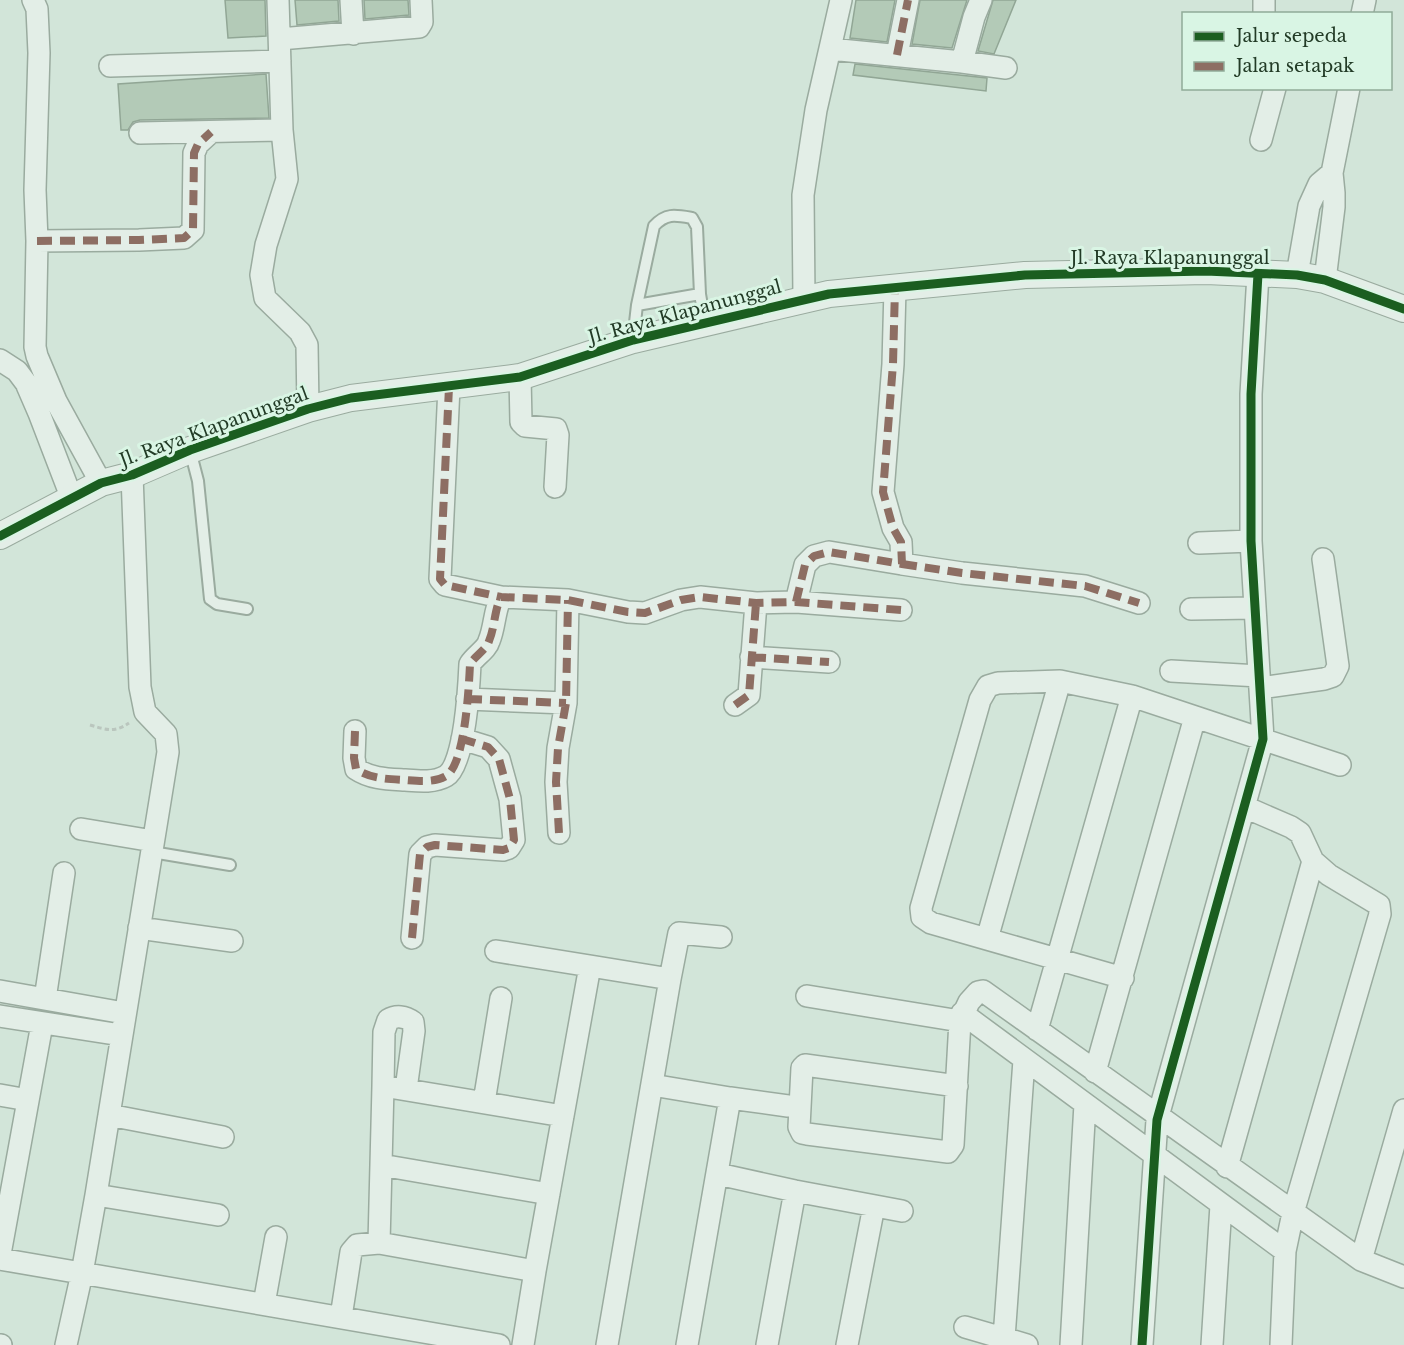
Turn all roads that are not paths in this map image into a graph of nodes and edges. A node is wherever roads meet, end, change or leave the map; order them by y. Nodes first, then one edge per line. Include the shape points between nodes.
1 (33, 0) edge
2 (278, 0) edge
3 (351, 0) edge
4 (421, 0) edge
5 (841, 0) edge
6 (908, 0) edge
7 (977, 6) edge
8 (352, 34) junction
9 (280, 39) junction
10 (830, 49) junction
11 (897, 56) junction
12 (280, 61) junction
13 (962, 62) junction
14 (110, 66) dead end
15 (1006, 68) dead end
16 (1274, 90) edge
17 (1350, 90) edge
18 (282, 130) junction
19 (211, 132) junction
20 (140, 133) dead end
21 (1261, 140) dead end
22 (1332, 173) junction
23 (37, 241) junction
24 (1258, 274) junction
25 (1297, 275) junction
26 (1325, 280) junction
27 (895, 288) junction
28 (700, 294) junction
29 (804, 298) junction
30 (637, 304) junction
31 (1404, 309) edge
32 (705, 323) junction
33 (633, 340) junction
34 (37, 356) junction
35 (9, 365) edge
36 (520, 376) junction
37 (449, 387) junction
38 (308, 409) junction
39 (190, 450) junction
40 (132, 475) junction
41 (101, 483) junction
42 (555, 487) dead end
43 (72, 499) junction
44 (0, 536) edge
45 (1251, 541) junction
46 (1199, 543) dead end
47 (1323, 559) dead end
48 (902, 564) junction
49 (501, 597) junction
50 (568, 600) junction
51 (796, 602) junction
52 (756, 603) junction
53 (1138, 603) dead end
54 (1254, 608) junction
55 (248, 609) dead end
56 (1191, 609) dead end
57 (901, 610) dead end
58 (752, 657) junction
59 (829, 662) dead end
60 (1171, 671) dead end
61 (1060, 681) junction
62 (1259, 682) junction
63 (1132, 696) junction
64 (468, 699) junction
65 (566, 703) junction
66 (735, 705) dead end
67 (1195, 717) junction
68 (356, 731) dead end
69 (462, 739) junction
70 (1263, 739) junction
71 (1340, 765) dead end
72 (1245, 807) junction
73 (81, 829) dead end
74 (559, 833) dead end
75 (152, 846) junction
76 (1313, 861) junction
77 (230, 865) dead end
78 (64, 873) dead end
79 (139, 928) junction
80 (721, 937) dead end
81 (412, 938) dead end
82 (987, 939) junction
83 (232, 940) dead end
84 (496, 951) dead end
85 (1056, 958) junction
86 (590, 966) junction
87 (1123, 978) junction
88 (670, 979) junction
89 (0, 992) edge
90 (807, 996) dead end
91 (501, 998) dead end
92 (45, 999) junction
93 (124, 1013) junction
94 (0, 1016) edge
95 (961, 1017) junction
96 (42, 1024) junction
97 (1037, 1030) junction
98 (121, 1035) junction
99 (1024, 1060) junction
100 (1095, 1072) junction
101 (651, 1085) junction
102 (383, 1086) junction
103 (957, 1086) junction
104 (406, 1089) junction
105 (0, 1095) edge
106 (730, 1098) junction
107 (28, 1100) junction
108 (484, 1102) junction
109 (1085, 1104) junction
110 (788, 1106) dead end
111 (1404, 1110) edge
112 (110, 1115) junction
113 (563, 1116) junction
114 (1158, 1118) junction
115 (223, 1137) dead end
116 (1154, 1150) junction
117 (381, 1165) junction
118 (1227, 1167) junction
119 (718, 1174) junction
120 (7, 1180) edge
121 (795, 1191) junction
122 (549, 1194) junction
123 (96, 1195) junction
124 (1221, 1205) junction
125 (874, 1206) junction
126 (902, 1211) dead end
127 (1293, 1213) junction
128 (218, 1215) dead end
129 (276, 1237) dead end
130 (379, 1243) junction
131 (1285, 1251) junction
132 (0, 1256) edge
133 (1361, 1260) junction
134 (535, 1271) junction
135 (82, 1273) junction
136 (1404, 1278) edge
137 (264, 1304) junction
138 (341, 1317) junction
139 (965, 1327) dead end
140 (1004, 1338) junction
141 (1285, 1344) edge
142 (66, 1345) edge
143 (499, 1345) edge
144 (523, 1345) edge
145 (607, 1345) edge
146 (687, 1345) edge
147 (766, 1345) edge
148 (847, 1345) edge
149 (1027, 1345) edge
150 (1071, 1345) edge
151 (1142, 1345) edge
152 (1212, 1345) edge

1 - 23 street via 39,53
2 - 9 street
3 - 8 street
4 - 8 street via 419,27
5 - 10 street
6 - 11 street
7 - 13 street
8 - 9 street
9 - 12 street
10 - 11 street
10 - 29 street via 803,195
11 - 13 street
12 - 14 street
12 - 18 street
13 - 15 street
16 - 21 street
17 - 22 street
18 - 19 street
18 - 38 street via 287,179 266,245 261,275 265,298 300,332 307,345
19 - 20 street
19 - 23 street via 194,153 193,230 189,235 139,240
22 - 25 street via 1319,184 1309,206
22 - 26 street via 1334,207
23 - 34 street
24 - 25 street, Jl. Raya Klapanunggal
24 - 27 street, Jl. Raya Klapanunggal via 1173,271 1025,275
24 - 45 street via 1251,394
25 - 26 street, Jl. Raya Klapanunggal
26 - 31 street, Jl. Raya Klapanunggal
27 - 29 street, Jl. Raya Klapanunggal
27 - 48 street via 883,492 901,542
28 - 30 lane
28 - 30 lane via 697,226 692,218 662,217 654,226
28 - 32 lane
29 - 32 street, Jl. Raya Klapanunggal
30 - 33 lane
32 - 33 street, Jl. Raya Klapanunggal
33 - 36 street, Jl. Raya Klapanunggal
34 - 35 street
34 - 41 street via 56,401
35 - 43 street via 26,383
36 - 37 street, Jl. Raya Klapanunggal
36 - 42 street via 521,423 557,432
37 - 38 street, Jl. Raya Klapanunggal via 351,398
37 - 49 street via 440,579 445,585
38 - 39 street, Jl. Raya Klapanunggal
39 - 40 street, Jl. Raya Klapanunggal
39 - 55 lane via 198,481 210,599 217,604
40 - 41 street, Jl. Raya Klapanunggal
40 - 75 street via 140,687 146,712 166,734 168,752
41 - 43 street, Jl. Raya Klapanunggal
43 - 44 street, Jl. Raya Klapanunggal
45 - 46 street
45 - 54 street
47 - 62 street via 1338,666 1333,676
48 - 51 street via 829,552 814,556 805,565
48 - 53 street via 1085,586
49 - 50 street
49 - 64 street via 490,640 470,664
50 - 52 street via 645,613 700,597
50 - 65 street
51 - 52 street
51 - 57 street
52 - 58 street
54 - 56 street
54 - 62 street
58 - 59 street
58 - 66 street via 749,695
60 - 62 street
61 - 63 street
61 - 82 street
61 - 82 street via 988,686 980,700 921,908 922,917 931,923
62 - 70 street
63 - 67 street
63 - 85 street
64 - 65 street
64 - 69 street
65 - 74 street via 556,782
67 - 70 street
67 - 87 street
68 - 69 street via 356,769 366,776 396,780 431,781 448,775 456,763
69 - 81 street via 488,747 499,759 510,799 514,840 504,850 427,847 420,854
70 - 71 street
70 - 72 street
72 - 76 street via 1300,833
72 - 114 street
73 - 75 street
75 - 77 lane
75 - 79 street
76 - 118 street
76 - 127 street via 1379,905 1380,914
78 - 92 street
79 - 83 street
79 - 93 street
80 - 88 street via 680,933
82 - 85 street
84 - 86 street
85 - 87 street
85 - 97 street
86 - 88 street
86 - 113 street
87 - 100 street
88 - 101 street
89 - 92 street
90 - 95 street
91 - 108 street
92 - 93 street
93 - 98 street
94 - 96 street
95 - 97 street via 969,1002 983,991
95 - 99 street
95 - 103 street
96 - 98 street
96 - 107 street
97 - 100 street
98 - 112 street
99 - 109 street
99 - 140 street
100 - 114 street
101 - 106 street
101 - 145 street
102 - 104 street
102 - 104 street via 384,1032 388,1020 408,1018 414,1031
102 - 117 street
103 - 103 street via 953,1145 946,1152 807,1134 799,1127 805,1065
104 - 108 street
105 - 107 street
106 - 110 street
106 - 119 street
107 - 120 street
108 - 113 street
109 - 116 street
109 - 150 street
111 - 133 street
112 - 115 street
112 - 123 street
113 - 122 street
114 - 116 street
114 - 118 street
116 - 124 street
116 - 151 street
117 - 122 street
117 - 130 street
118 - 127 street
119 - 121 street
119 - 146 street
120 - 132 street
121 - 125 street
121 - 147 street
122 - 134 street
123 - 128 street
123 - 135 street
124 - 131 street
124 - 152 street
125 - 126 street
125 - 148 street
127 - 131 street
127 - 133 street
129 - 137 street
130 - 134 street
130 - 138 street via 357,1245 351,1252
131 - 141 street
132 - 135 street
133 - 136 street
134 - 144 street
135 - 137 street
135 - 142 street
137 - 138 street
138 - 143 street
139 - 140 street
140 - 149 street

